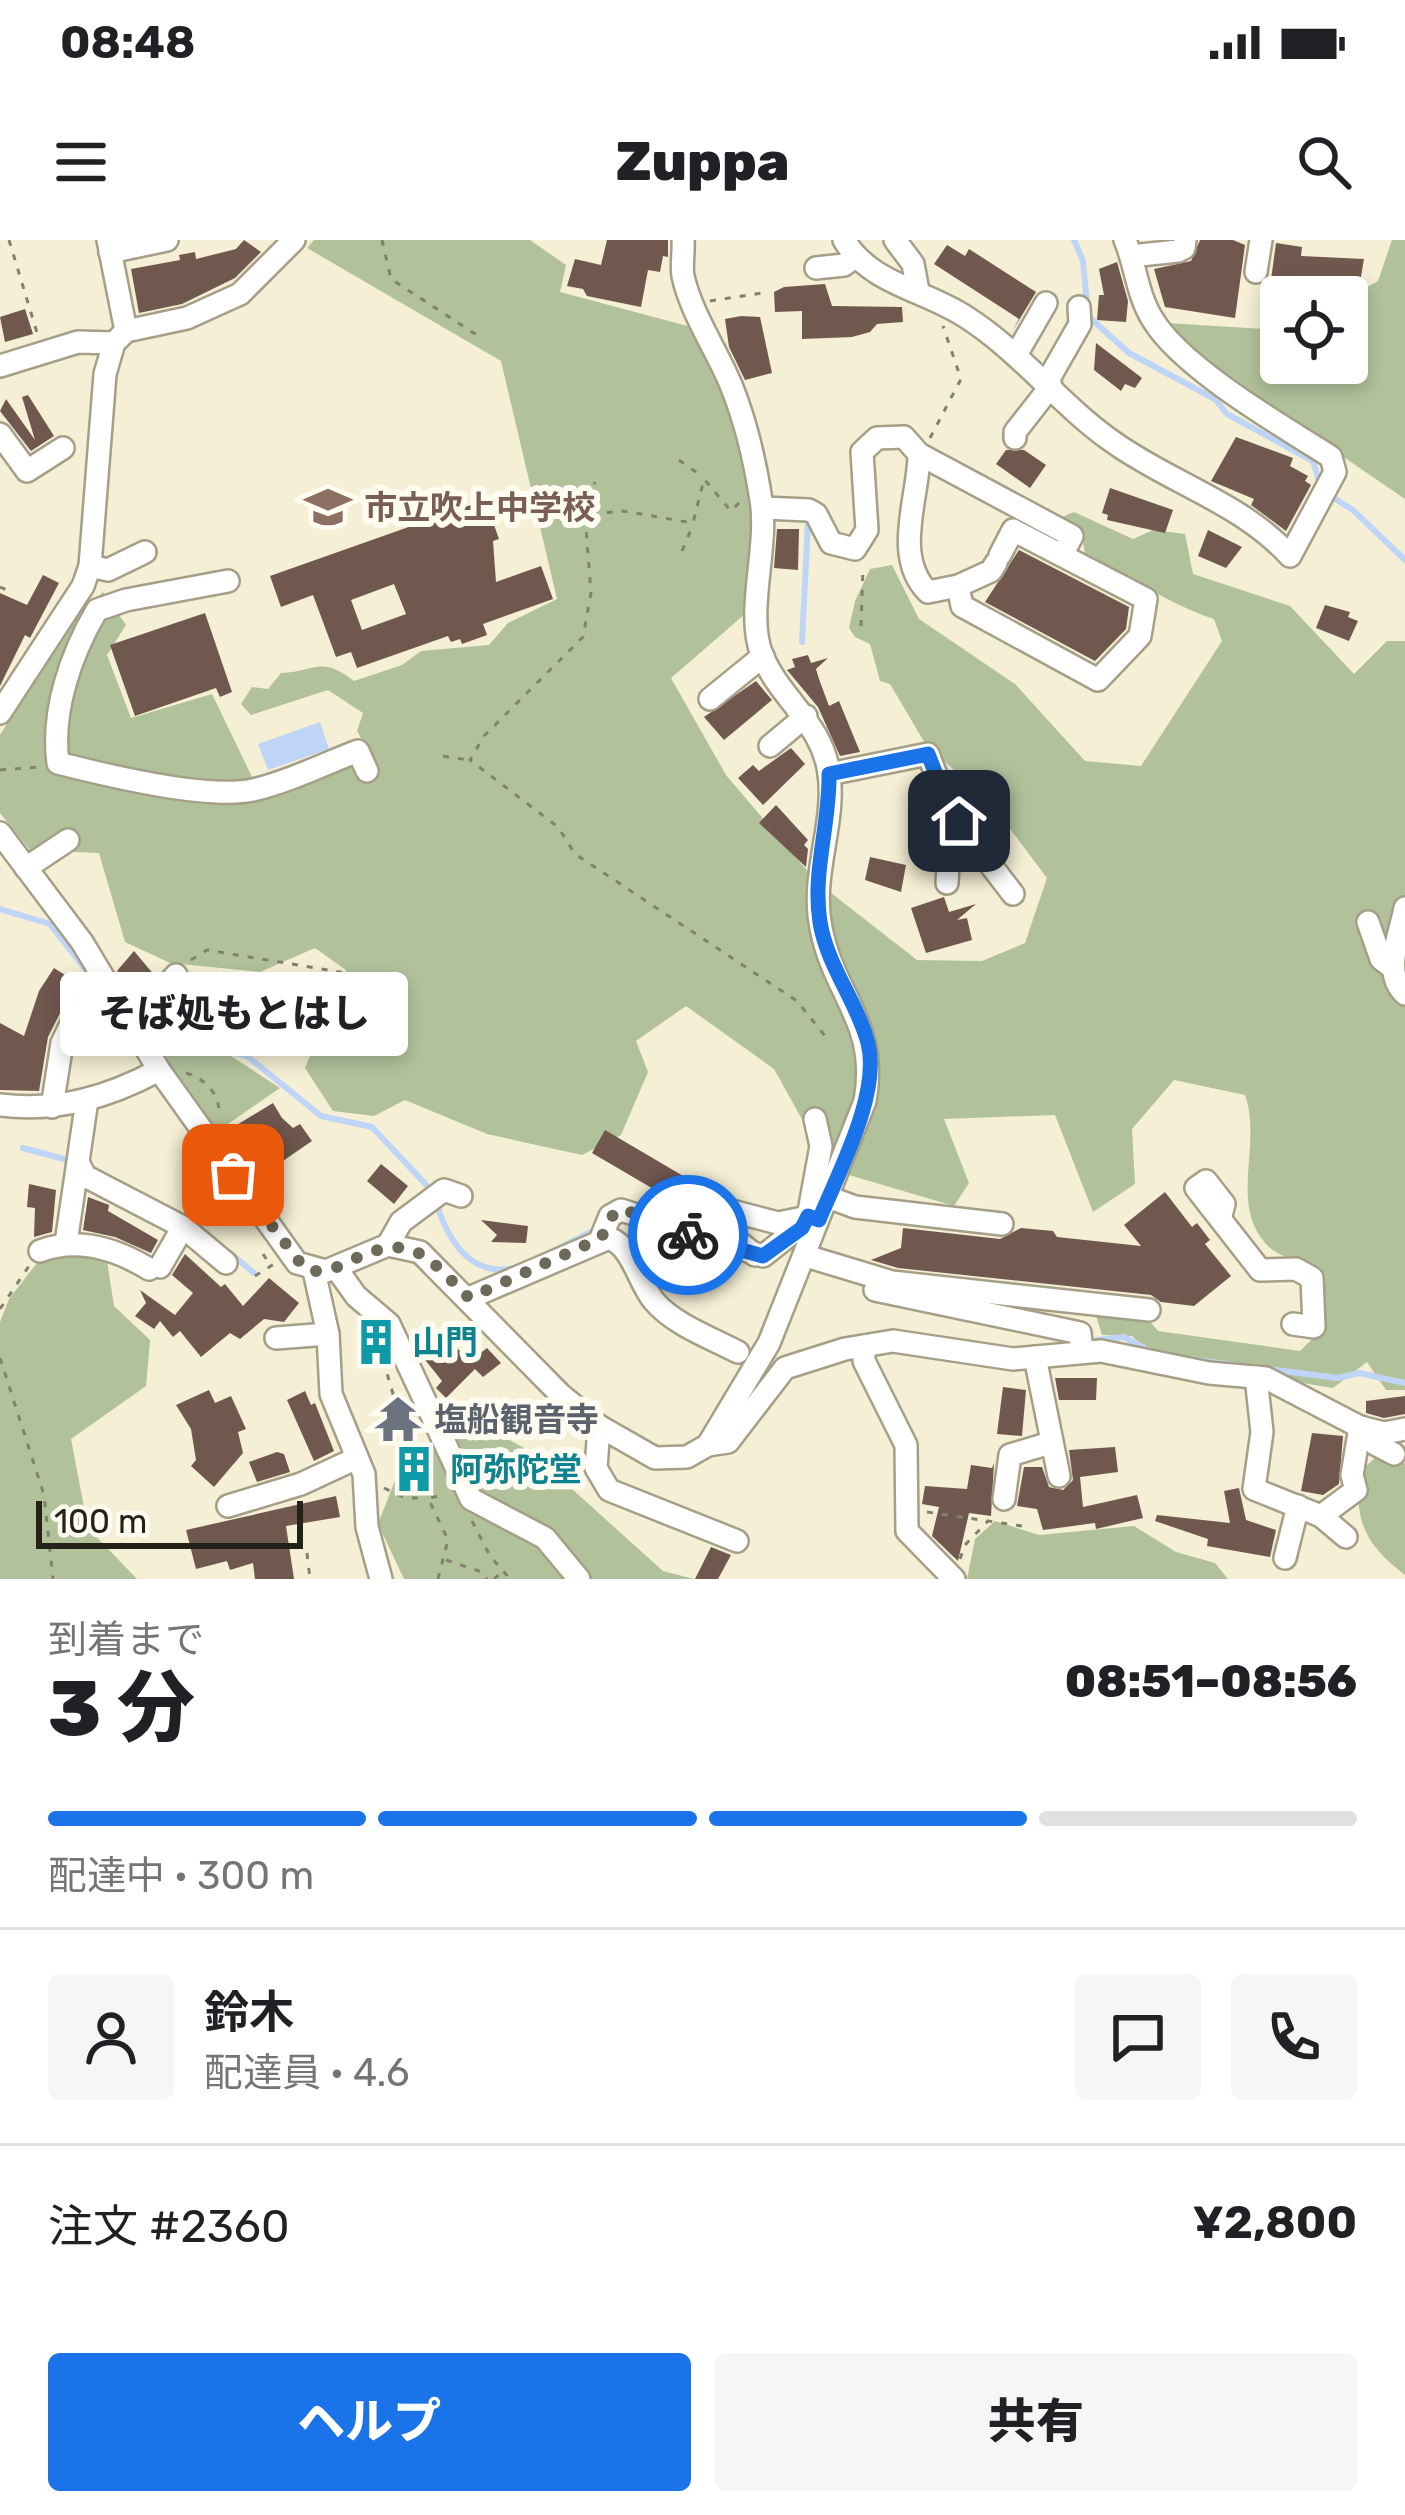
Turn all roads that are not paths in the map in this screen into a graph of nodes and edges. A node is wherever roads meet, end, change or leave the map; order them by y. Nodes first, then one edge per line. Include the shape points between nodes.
1 (167, 240) edge
2 (294, 240) edge
3 (683, 240) edge
4 (895, 240) edge
5 (1184, 240) edge
6 (1262, 240) edge
7 (109, 246) edge
8 (1128, 248) edge
9 (849, 249) edge
10 (816, 268) dead end
11 (1256, 272) dead end
12 (918, 291) junction
13 (1046, 302) dead end
14 (1078, 307) dead end
15 (120, 337) junction
16 (1016, 355) junction
17 (0, 366) edge
18 (1049, 384) junction
19 (0, 435) edge
20 (1016, 439) dead end
21 (64, 448) dead end
22 (922, 450) junction
23 (763, 508) junction
24 (145, 552) dead end
25 (1062, 555) junction
26 (99, 568) junction
27 (228, 581) dead end
28 (958, 586) junction
29 (127, 600) junction
30 (763, 656) junction
31 (710, 699) dead end
32 (0, 712) edge
33 (806, 716) junction
34 (770, 746) dead end
35 (370, 764) dead end
36 (829, 774) junction
37 (951, 813) junction
38 (0, 833) edge
39 (68, 840) dead end
40 (26, 868) junction
41 (947, 883) dead end
42 (1013, 894) dead end
43 (1405, 908) edge
44 (1402, 933) edge
45 (1393, 968) junction
46 (176, 974) road end
47 (202, 993) dead end
48 (1405, 994) edge
49 (85, 995) dead end
50 (135, 1029) junction
51 (166, 1071) junction
52 (87, 1100) junction
53 (0, 1106) edge
54 (52, 1107) junction
55 (814, 1119) dead end
56 (79, 1164) junction
57 (453, 1189) dead end
58 (828, 1197) junction
59 (814, 1218) junction
60 (1220, 1219) dead end
61 (1002, 1224) dead end
62 (183, 1227) junction
63 (601, 1238) junction
64 (66, 1243) junction
65 (388, 1245) junction
66 (40, 1251) road end
67 (754, 1255) junction
68 (806, 1256) junction
69 (226, 1263) dead end
70 (845, 1264) junction
71 (325, 1270) junction
72 (469, 1298) junction
73 (1149, 1310) dead end
74 (1293, 1324) dead end
75 (328, 1334) junction
76 (276, 1338) dead end
77 (864, 1346) junction
78 (1082, 1351) junction
79 (738, 1352) dead end
80 (1035, 1357) junction
81 (1256, 1377) junction
82 (1358, 1424) junction
83 (599, 1426) junction
84 (1405, 1429) edge
85 (1050, 1442) junction
86 (708, 1445) junction
87 (1394, 1454) dead end
88 (361, 1469) junction
89 (1059, 1476) dead end
90 (1004, 1499) dead end
91 (1298, 1506) junction
92 (242, 1508) dead end
93 (1321, 1516) junction
94 (1346, 1537) dead end
95 (737, 1541) dead end
96 (1285, 1558) dead end
97 (956, 1572) edge
98 (381, 1579) edge
99 (579, 1579) edge

1 - 7 street
2 - 15 street via 240,294
3 - 23 street via 682,273 737,402
4 - 12 street via 913,264
5 - 8 street via 1178,251
6 - 11 street
7 - 15 street
8 - 18 street via 1160,330 1330,458 1335,472 1290,556 1233,508 1110,440
9 - 10 street via 844,265
9 - 12 street via 875,274
12 - 16 street
13 - 16 street
14 - 18 street via 1080,324
15 - 17 street via 43,349
15 - 26 street via 105,374
16 - 18 street
18 - 20 street
19 - 21 street via 27,471
22 - 23 street via 911,440 871,442 862,452 868,530 855,549 831,543 809,510
22 - 25 street via 1072,536
22 - 28 street via 908,526 918,582 928,592
23 - 30 street
24 - 26 street
25 - 28 street via 1013,530 992,571
25 - 28 street via 1146,599 1140,636 1098,680 962,606
26 - 29 street
26 - 32 street
27 - 29 street
29 - 35 street via 97,610 73,653 58,763 238,792 358,751
30 - 31 street
30 - 33 street
33 - 34 street
33 - 36 street
36 - 37 street via 928,754
36 - 58 street via 820,922 868,1046 870,1075
37 - 41 street
37 - 42 street
38 - 40 street
39 - 40 street
40 - 50 street
43 - 44 street
44 - 45 street
44 - 45 street via 1371,929
45 - 48 street
46 - 50 street
47 - 50 street via 184,997 169,1022
49 - 54 street via 62,1043
50 - 51 street
51 - 52 street
51 - 71 street via 297,1263
52 - 54 street
52 - 56 street
53 - 54 street
55 - 59 street via 821,1146
56 - 62 street via 85,1176
56 - 64 street
57 - 65 street via 401,1222
58 - 59 street
58 - 61 street via 855,1208
59 - 67 street via 771,1254
59 - 67 street via 778,1223 709,1205 705,1215
59 - 68 street
60 - 74 street via 1260,1270 1296,1269 1312,1278 1314,1327
62 - 64 street via 155,1268
62 - 69 street
63 - 67 street via 621,1210
63 - 72 street
63 - 79 street via 619,1241 667,1313
64 - 66 street
65 - 71 street
65 - 72 street via 420,1252
68 - 70 street
68 - 86 street via 769,1343
70 - 73 street via 892,1282
70 - 78 street via 851,1278 883,1294 1080,1333
71 - 75 street
71 - 99 street via 389,1324 471,1499 545,1538
72 - 83 street
75 - 76 street
75 - 88 street via 331,1394
77 - 80 street via 912,1342
77 - 86 street via 785,1368 728,1442
77 - 97 street via 906,1444 907,1531
78 - 80 street
78 - 81 street
80 - 85 street
81 - 82 street
81 - 91 street via 1262,1432 1251,1498
82 - 84 street via 1384,1433
82 - 87 street
82 - 93 street via 1356,1490
83 - 86 street via 656,1458 686,1457
83 - 95 street via 596,1468 609,1490
85 - 89 street
85 - 90 street via 1010,1455
88 - 92 street
88 - 98 street
91 - 93 street
91 - 96 street
93 - 94 street

